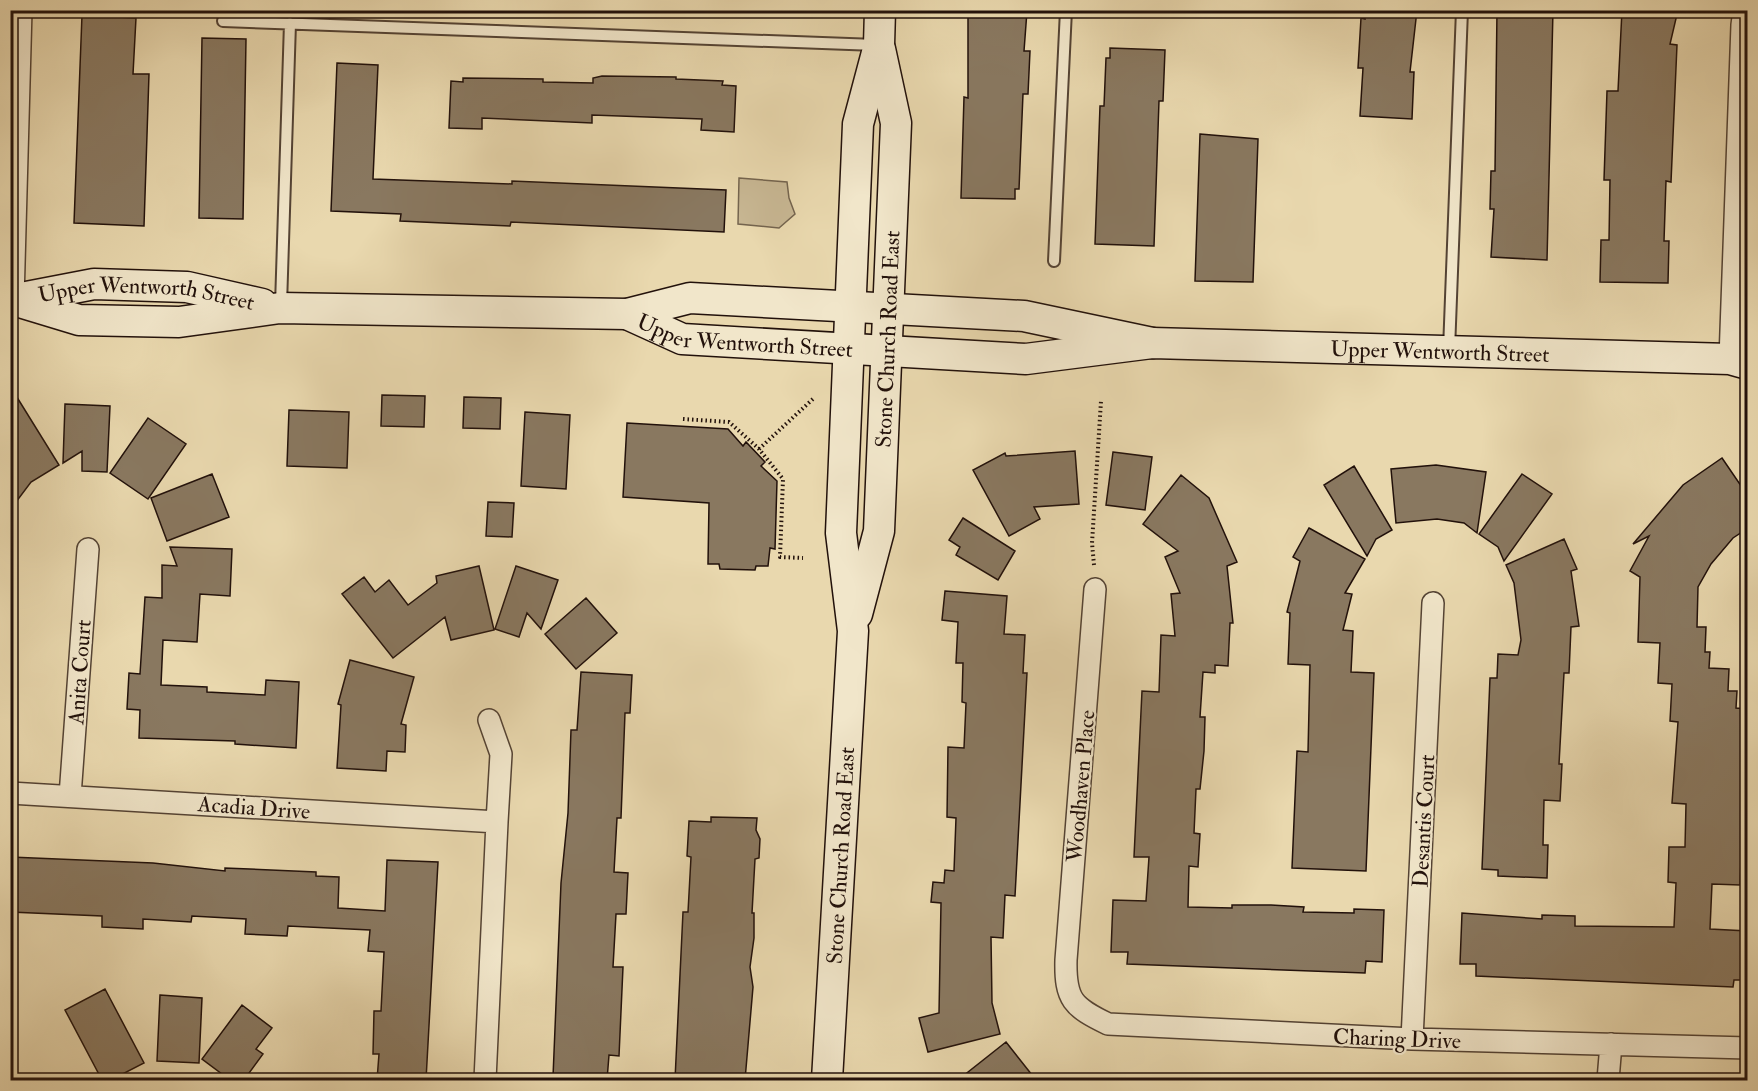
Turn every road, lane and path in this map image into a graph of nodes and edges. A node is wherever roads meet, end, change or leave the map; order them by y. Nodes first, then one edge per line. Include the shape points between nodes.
1 (21, 10) edge
2 (880, 10) edge
3 (1066, 10) edge
4 (1462, 10) edge
5 (1744, 10) edge
6 (223, 21) dead end
7 (290, 23) junction
8 (879, 45) junction
9 (15, 77) edge
10 (1054, 261) dead end
11 (12, 300) edge
12 (850, 306) junction
13 (280, 308) junction
14 (888, 308) junction
15 (627, 314) junction
16 (1152, 343) junction
17 (849, 349) junction
18 (1449, 350) junction
19 (886, 351) junction
20 (1742, 359) edge
21 (814, 398) dead end
22 (1101, 401) dead end
23 (683, 419) dead end
24 (759, 449) junction
25 (88, 549) dead end
26 (803, 558) dead end
27 (1095, 589) joint
28 (1433, 603) dead end
29 (853, 632) junction
30 (489, 720) dead end
31 (10, 793) edge
32 (70, 796) junction
33 (497, 822) junction
34 (1065, 984) joint
35 (1412, 1039) junction
36 (1611, 1044) junction
37 (1748, 1048) edge
38 (486, 1080) edge
39 (827, 1080) edge
40 (1608, 1080) edge

1 - 9 street
2 - 8 main road, Stone Church Road East
3 - 10 lane
4 - 18 lane
5 - 20 street
6 - 7 lane
7 - 8 lane
7 - 13 lane
8 - 12 main road, Stone Church Road East via 858,124
8 - 14 main road, Stone Church Road East via 896,123
9 - 11 street
11 - 13 main road, Upper Wentworth Street via 79,320 180,322
12 - 14 main road, Upper Wentworth Street
12 - 15 main road, Upper Wentworth Street via 690,298
12 - 17 main road, Stone Church Road East
13 - 15 main road, Upper Wentworth Street
14 - 16 main road, Upper Wentworth Street via 1024,316
14 - 19 main road, Stone Church Road East
15 - 17 main road, Upper Wentworth Street via 682,339
16 - 18 main road, Upper Wentworth Street
16 - 19 main road, Upper Wentworth Street via 1026,359
17 - 19 main road, Upper Wentworth Street
17 - 29 main road, Stone Church Road East via 841,533
18 - 20 main road, Upper Wentworth Street
19 - 29 main road, Stone Church Road East via 879,531
21 - 24 path
22 - 27 path via 1092,543
23 - 24 path via 729,422
24 - 26 path via 783,479 780,557
25 - 32 street, Anita Court
27 - 34 street, Woodhaven Place
28 - 35 street, Desantis Court
29 - 39 main road, Stone Church Road East
30 - 33 street via 501,754
31 - 32 street, Acadia Drive
32 - 33 street, Acadia Drive
33 - 38 street
34 - 35 street, Charing Drive via 1079,1010 1108,1024
35 - 36 street, Charing Drive
36 - 37 street, Charing Drive
36 - 40 street

